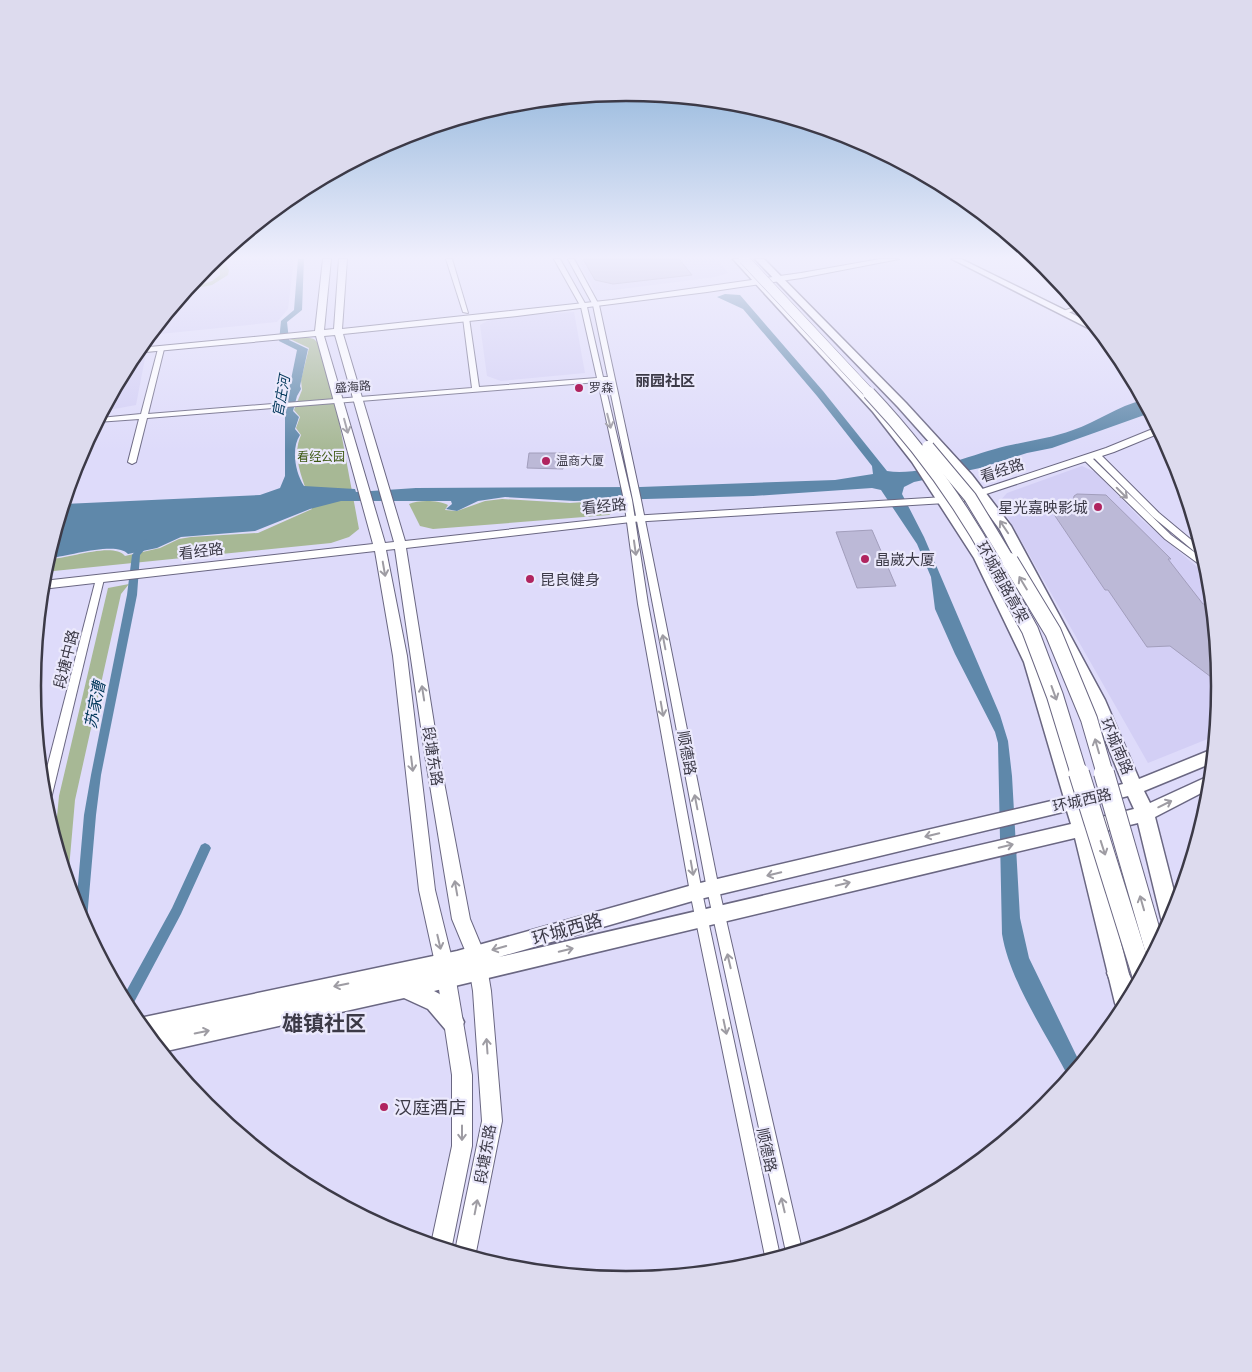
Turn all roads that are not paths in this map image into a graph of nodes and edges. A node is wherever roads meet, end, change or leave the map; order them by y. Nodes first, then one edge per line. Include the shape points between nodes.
1 (321, 323) edge
2 (338, 323) edge
3 (387, 323) edge
4 (467, 323) edge
5 (586, 323) edge
6 (599, 323) edge
7 (795, 323) edge
8 (804, 323) edge
9 (813, 323) edge
10 (820, 323) edge
11 (338, 328) junction
12 (320, 329) junction
13 (257, 336) junction
14 (153, 342) edge
15 (161, 349) junction
16 (148, 350) edge
17 (610, 378) junction
18 (599, 379) junction
19 (476, 389) junction
20 (356, 398) junction
21 (339, 399) junction
22 (142, 416) junction
23 (106, 419) edge
24 (1153, 433) edge
25 (1092, 457) junction
26 (917, 460) joint
27 (132, 462) dead end
28 (980, 494) junction
29 (941, 496) junction
30 (633, 500) junction
31 (636, 519) junction
32 (1193, 543) edge
33 (400, 544) junction
34 (380, 546) junction
35 (1185, 546) junction
36 (1195, 550) edge
37 (1196, 556) edge
38 (100, 579) junction
39 (50, 584) edge
40 (1206, 758) edge
41 (49, 782) edge
42 (1202, 785) edge
43 (1134, 788) junction
44 (1074, 802) junction
45 (1145, 814) junction
46 (1082, 828) junction
47 (704, 891) junction
48 (1168, 904) edge
49 (710, 915) junction
50 (1152, 940) edge
51 (477, 963) junction
52 (1139, 965) edge
53 (446, 971) junction
54 (1118, 973) junction
55 (406, 988) junction
56 (1125, 990) edge
57 (1123, 993) edge
58 (453, 1022) junction
59 (154, 1031) edge
60 (154, 1031) edge
61 (443, 1242) edge
62 (793, 1246) edge
63 (466, 1248) edge
64 (772, 1252) edge

1 - 12 main road, 段塘东路
2 - 11 main road, 段塘东路
3 - 11 main road
4 - 19 street
5 - 18 street, 顺德路
6 - 17 street, 顺德路
7 - 26 main road via 877,410
8 -> 52 main road, 环城南路高架, bridge via 898,424 970,521 1030,630 1056,696
50 -> 9 main road, 环城南路高架, bridge via 1089,719 1053,632 970,497 902,417
10 - 28 main road, 环城南路 via 902,405
11 - 12 main road
11 - 20 main road, 段塘东路
12 - 13 main road via 292,328
12 - 13 main road via 307,334
12 - 21 main road, 段塘东路
13 - 14 main road
13 - 15 main road
15 - 16 main road
15 - 22 street
17 - 18 street, 盛海路
17 - 30 street, 顺德路 via 634,484
18 - 19 street, 盛海路
18 -> 30 street, 顺德路 via 624,484
19 - 20 street, 盛海路
20 - 21 street, 盛海路
20 - 33 main road, 段塘东路
21 - 22 street, 盛海路
21 -> 34 main road, 段塘东路
22 - 23 street, 盛海路
22 - 27 street
24 - 25 main road, 看经路
25 - 28 main road, 看经路
25 - 35 street
26 - 29 main road
28 - 29 main road, 看经路
43 -> 28 main road, 环城南路 via 1097,700 1037,584 1006,529
29 - 31 main road, 看经路 via 903,504
29 - 44 main road via 981,558 1032,662
30 - 31 street, 顺德路
31 - 33 main road, 看经路
47 -> 31 street, 顺德路
31 -> 47 street, 顺德路 via 643,604
32 - 35 street
33 - 34 main road, 看经路
51 -> 33 main road, 段塘东路 via 461,919
34 - 38 main road, 看经路
34 -> 53 main road, 段塘东路 via 400,656 427,890
35 - 36 street
35 - 37 street
38 - 39 main road, 看经路
38 - 41 street, 段塘中路
40 - 43 main road, 环城西路
45 -> 42 main road, 环城西路
43 - 44 main road, 环城西路
43 - 45 main road, 环城南路
44 - 46 main road
44 -> 47 main road, 环城西路
45 - 46 main road, 环城西路
45 - 48 main road, 环城南路
49 -> 46 main road, 环城西路
46 - 54 main road
47 - 49 street, 顺德路
47 - 49 street, 顺德路
47 -> 51 main road, 环城西路
51 -> 49 main road, 环城西路
62 -> 49 street, 顺德路
49 -> 64 street, 顺德路
51 - 53 main road, 环城西路
63 -> 51 main road, 段塘东路 via 492,1121
53 - 55 main road, 环城西路
53 - 58 main road, 段塘东路
53 -> 59 main road, 环城西路
54 - 56 main road
54 - 57 main road
55 - 58 main road via 436,1002
60 -> 55 main road, 环城西路
58 -> 61 main road, 段塘东路 via 462,1074 462,1146

